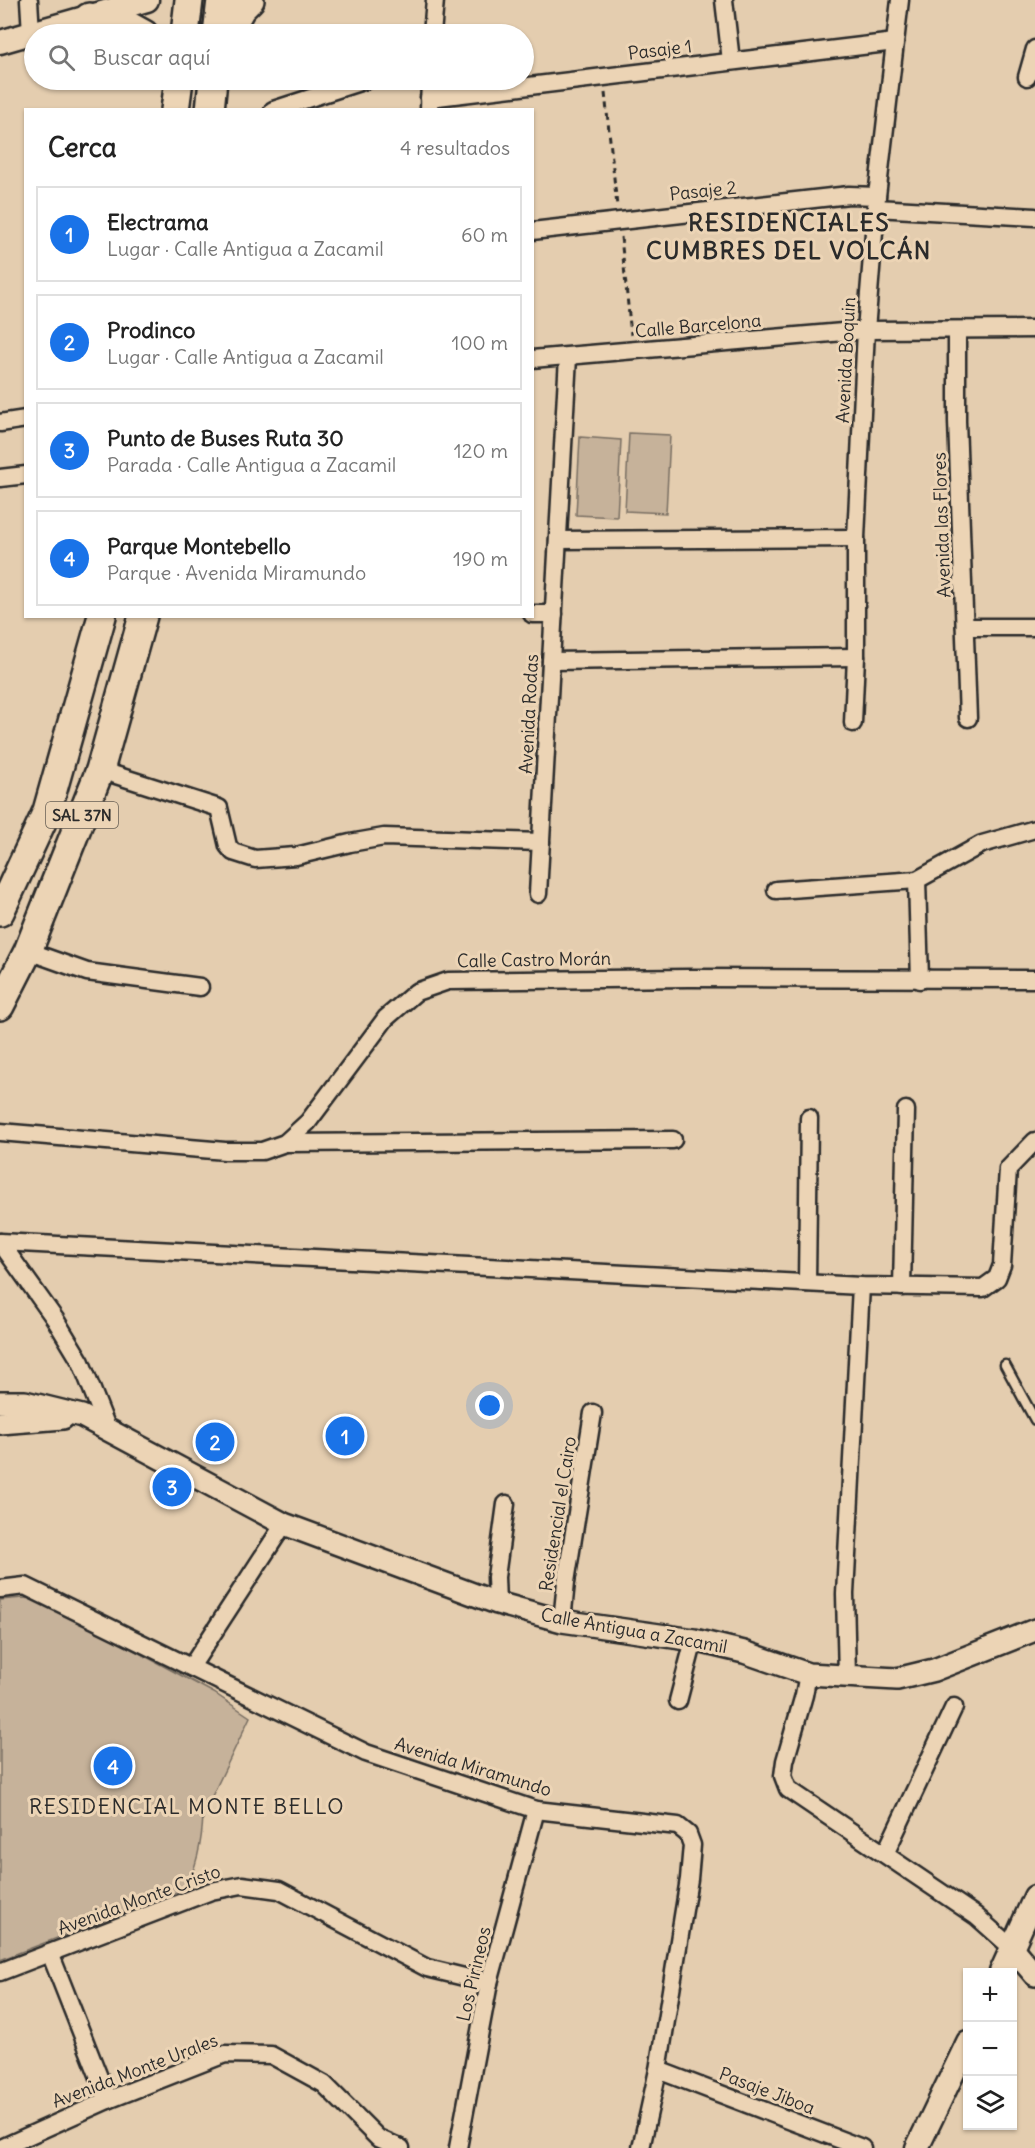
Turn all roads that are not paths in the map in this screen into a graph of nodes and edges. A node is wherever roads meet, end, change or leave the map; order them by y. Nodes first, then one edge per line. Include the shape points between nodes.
1 (29, 0) edge
2 (115, 0) edge
3 (147, 0) edge
4 (189, 0) edge
5 (221, 0) edge
6 (250, 0) edge
7 (435, 0) edge
8 (724, 0) edge
9 (900, 0) edge
10 (89, 16) junction
11 (30, 24) edge
12 (62, 24) edge
13 (126, 24) edge
14 (186, 24) edge
15 (218, 24) edge
16 (233, 24) edge
17 (433, 24) edge
18 (24, 35) edge
19 (0, 42) edge
20 (895, 42) junction
21 (1035, 48) edge
22 (731, 61) junction
23 (1028, 77) dead end
24 (534, 88) edge
25 (335, 90) edge
26 (519, 90) edge
27 (429, 104) edge
28 (279, 108) edge
29 (877, 202) junction
30 (1035, 217) edge
31 (534, 231) edge
32 (1035, 329) edge
33 (866, 330) junction
34 (957, 330) junction
35 (568, 357) junction
36 (534, 360) edge
37 (24, 419) edge
38 (0, 423) edge
39 (24, 475) edge
40 (0, 478) edge
41 (856, 538) junction
42 (558, 540) junction
43 (534, 614) edge
44 (554, 614) junction
45 (101, 618) edge
46 (142, 618) edge
47 (965, 627) junction
48 (1035, 627) edge
49 (856, 657) junction
50 (551, 661) junction
51 (968, 718) dead end
52 (853, 723) dead end
53 (100, 770) junction
54 (1035, 829) edge
55 (541, 842) junction
56 (917, 880) junction
57 (776, 890) dead end
58 (538, 894) dead end
59 (0, 912) edge
60 (28, 951) junction
61 (1035, 979) edge
62 (920, 980) junction
63 (200, 987) dead end
64 (0, 1006) edge
65 (906, 1110) dead end
66 (809, 1118) dead end
67 (0, 1131) edge
68 (673, 1140) dead end
69 (1035, 1142) edge
70 (285, 1143) junction
71 (807, 1283) junction
72 (861, 1286) junction
73 (902, 1287) junction
74 (1005, 1365) dead end
75 (0, 1402) edge
76 (593, 1413) dead end
77 (82, 1416) junction
78 (1035, 1420) edge
79 (0, 1423) edge
80 (108, 1430) junction
81 (506, 1504) dead end
82 (284, 1524) junction
83 (0, 1588) edge
84 (497, 1603) junction
85 (562, 1621) junction
86 (1035, 1630) edge
87 (694, 1640) junction
88 (191, 1667) junction
89 (808, 1674) junction
90 (847, 1677) junction
91 (678, 1701) dead end
92 (954, 1707) dead end
93 (536, 1810) junction
94 (885, 1854) junction
95 (1035, 1897) edge
96 (1012, 1948) junction
97 (50, 1953) junction
98 (1003, 1968) edge
99 (0, 1972) edge
100 (1035, 1975) edge
101 (489, 1983) junction
102 (963, 2052) edge
103 (658, 2070) junction
104 (108, 2100) junction
105 (1, 2148) edge
106 (401, 2148) edge
107 (458, 2148) edge
108 (641, 2148) edge
109 (862, 2148) edge
110 (917, 2148) edge

1 - 11 street
2 - 10 highway
3 - 10 main road
4 - 14 highway
5 - 15 highway
6 - 16 highway
7 - 17 street
8 - 22 street
9 - 20 street, Avenida Boquin
10 - 12 main road
10 - 13 highway
18 - 19 main road
20 - 22 street, Pasaje 1
20 - 29 street, Avenida Boquin
21 - 23 street
22 - 24 street, Pasaje 1
25 - 28 street
26 - 27 street, Pasaje 1
29 - 30 street, Pasaje 2
29 - 31 street, Pasaje 2 via 849,195
29 - 33 street, Avenida Boquin
32 - 34 street, Calle Barcelona
33 - 34 street, Calle Barcelona
33 - 35 street, Calle Barcelona
33 - 41 street, Avenida Boquin
34 - 47 street, Avenida las Flores
35 - 36 street, Calle Barcelona
35 - 42 street, Avenida Rodas
37 - 38 street
39 - 40 street
41 - 42 street
41 - 49 street, Avenida Boquin
42 - 44 street, Avenida Rodas
43 - 44 street
44 - 50 street, Avenida Rodas
45 - 59 highway, SAL 37N via 47,811
46 - 53 highway, SAL 37N
47 - 48 street
47 - 51 street, Avenida las Flores
49 - 50 street
49 - 52 street, Avenida Boquin
50 - 55 street, Avenida Rodas
53 - 55 street via 219,808 228,846 233,852 255,859 296,856 384,837
53 - 60 highway, SAL 37N
54 - 56 street via 982,844
55 - 58 street, Avenida Rodas
56 - 57 street
56 - 62 street
60 - 63 street via 87,972
60 - 64 highway, SAL 37N
61 - 62 street, Calle Castro Morán
62 - 70 street, Calle Castro Morán via 448,981 416,992 387,1018 308,1122
65 - 73 street
66 - 71 street
67 - 70 street, Calle Castro Morán via 225,1150 262,1151
68 - 70 street
69 - 73 street via 1008,1169 1002,1265 997,1278 983,1288
71 - 72 street
71 - 80 street via 0,1242 81,1362
72 - 73 street
72 - 90 street via 845,1594
74 - 78 lane
75 - 77 street, Calle Antigua a Zacamil via 25,1402
76 - 85 street, Residencial el Cairo
77 - 79 street
77 - 80 street, Calle Antigua a Zacamil
80 - 82 street, Calle Antigua a Zacamil
81 - 84 street via 496,1577
82 - 84 street, Calle Antigua a Zacamil
82 - 88 street
83 - 88 street, Avenida Miramundo via 25,1586
84 - 85 street, Calle Antigua a Zacamil
85 - 87 street, Calle Antigua a Zacamil
86 - 90 street, Calle Antigua a Zacamil via 934,1670 897,1680
87 - 89 street, Calle Antigua a Zacamil
87 - 91 street
88 - 93 street, Avenida Miramundo via 366,1753
89 - 90 street, Calle Antigua a Zacamil
89 - 94 street via 785,1761 783,1776 788,1789
92 - 94 street
93 - 101 street, Los Pirineos
93 - 103 street, Avenida Miramundo via 678,1826 688,1834 692,1845 689,1879
94 - 96 street via 976,1916
95 - 96 main road
96 - 98 main road
96 - 100 street
97 - 99 street, Avenida Monte Cristo
97 - 101 street, Avenida Monte Cristo via 211,1891 242,1885 279,1890 427,1968
97 - 104 street
101 - 107 street, Los Pirineos
102 - 110 main road
103 - 108 street, Avenida Miramundo
103 - 109 street, Pasaje Jiboa
104 - 105 street, Avenida Monte Urales
104 - 106 street, Avenida Monte Urales via 225,2054 271,2055 324,2084 378,2138

